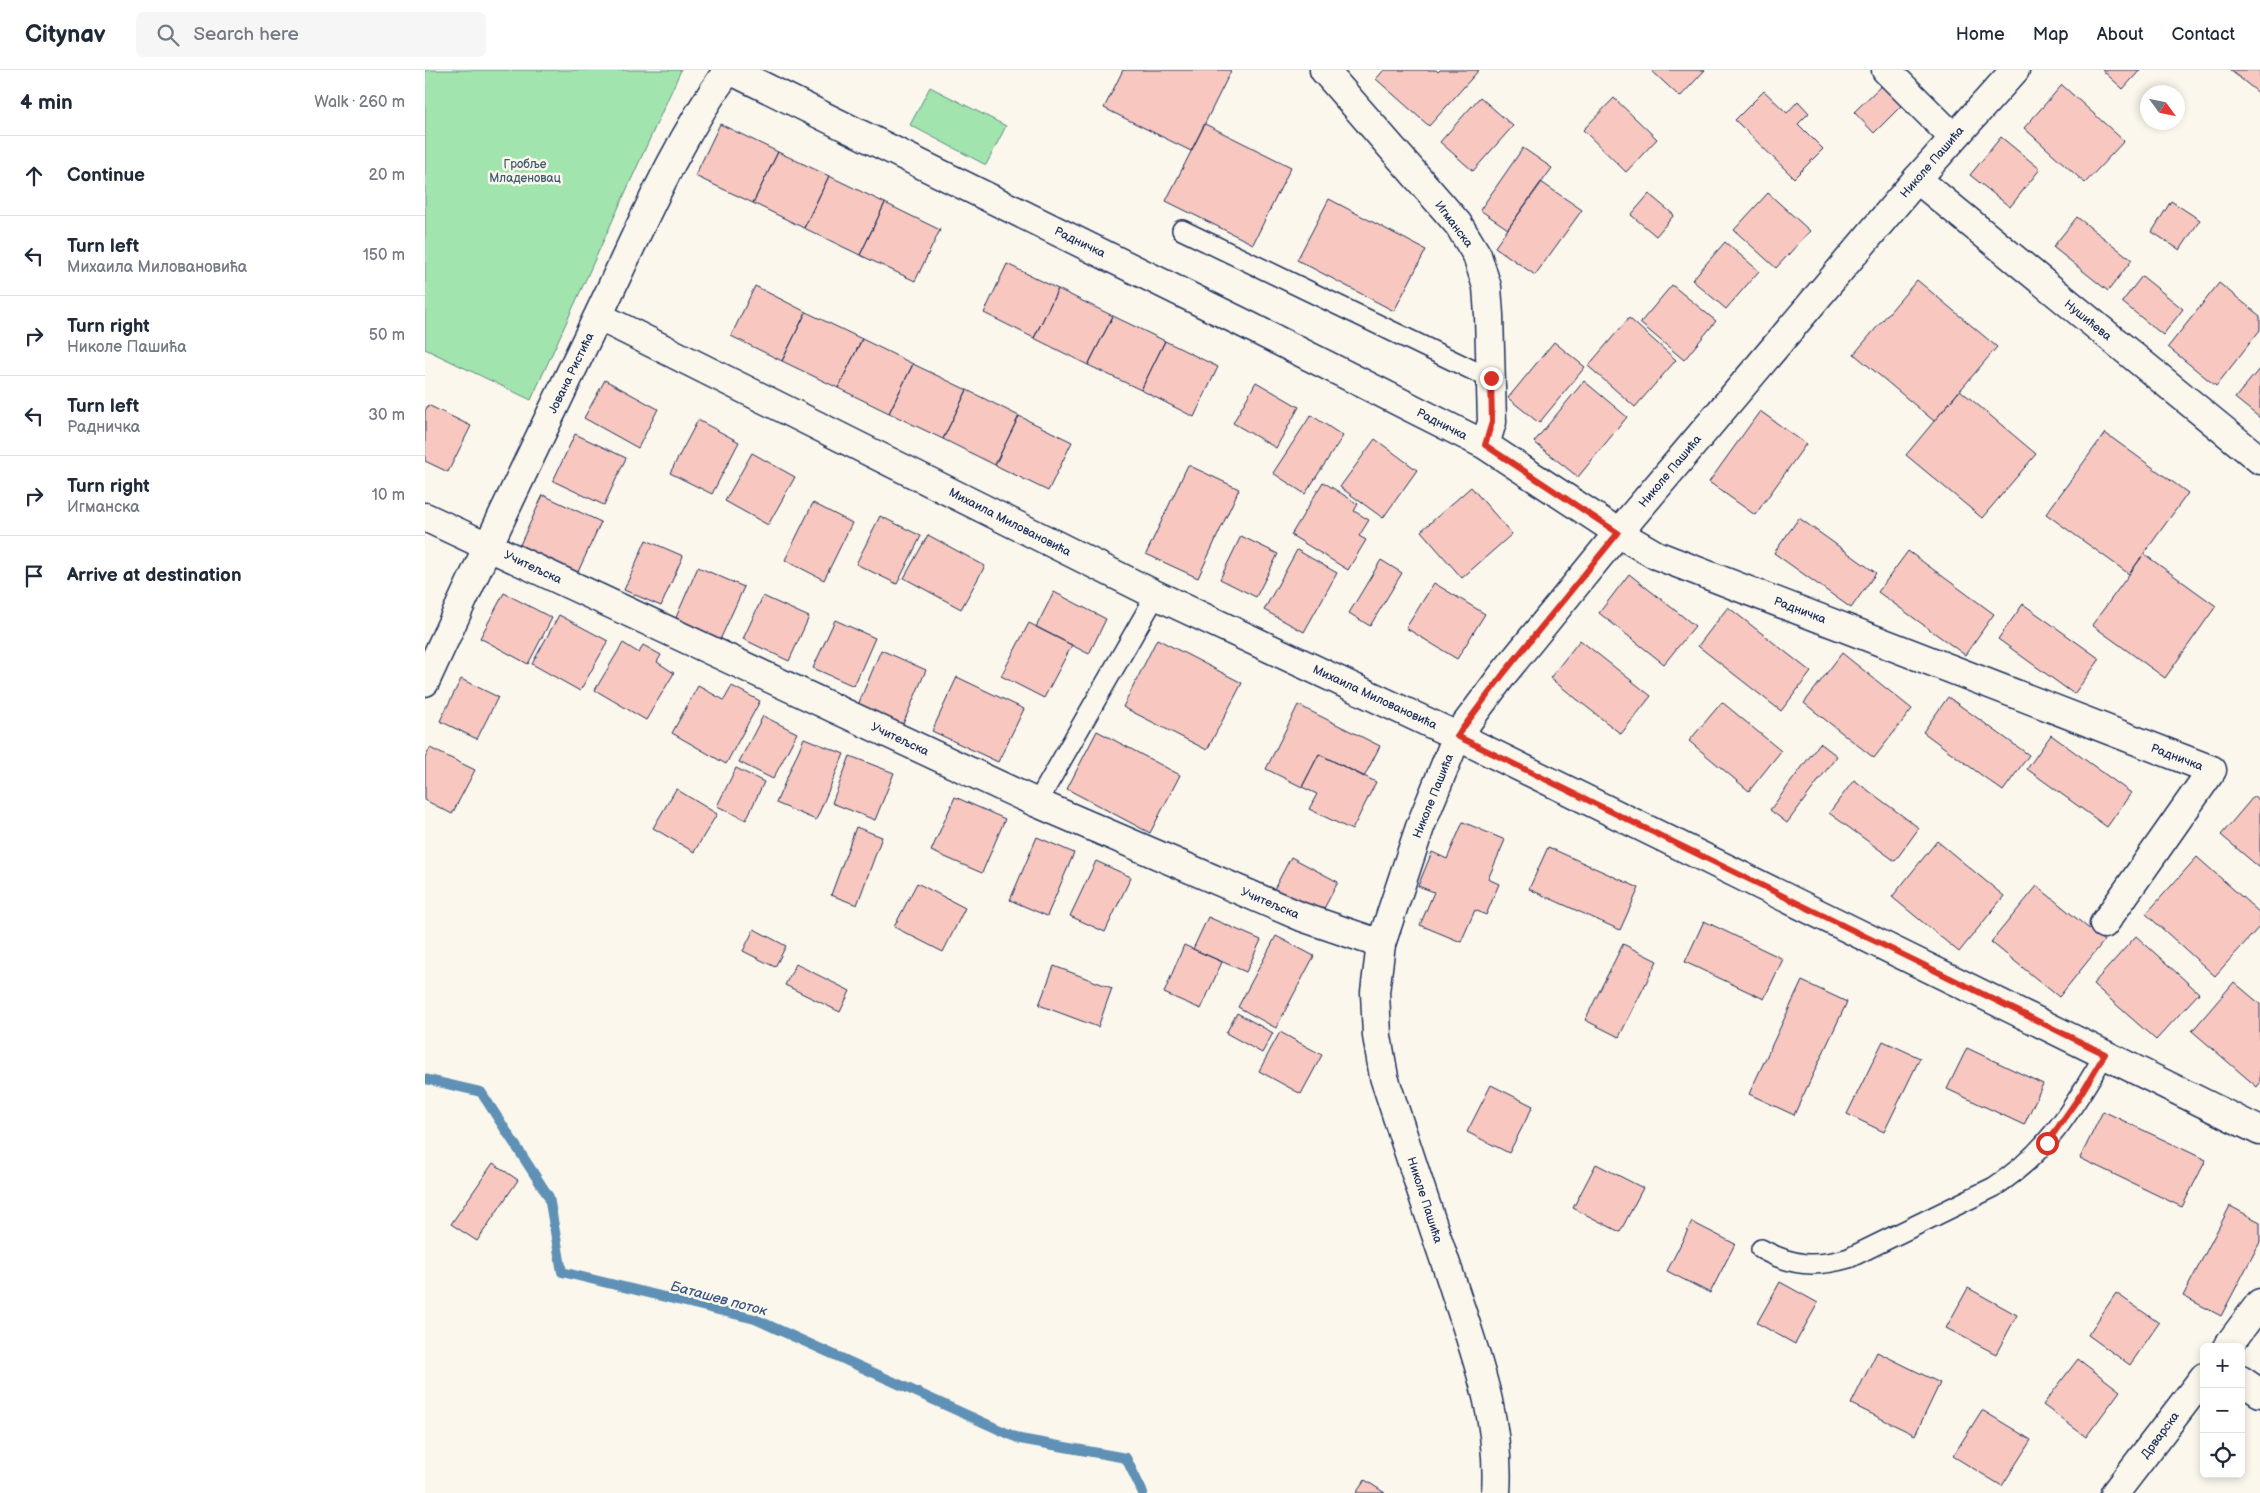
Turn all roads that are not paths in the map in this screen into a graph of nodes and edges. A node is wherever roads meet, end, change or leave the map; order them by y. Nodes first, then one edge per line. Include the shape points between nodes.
1 (729, 70) edge
2 (1324, 70) edge
3 (1886, 70) edge
4 (2015, 70) edge
5 (1953, 137) junction
6 (1917, 179) junction
7 (1182, 230) dead end
8 (598, 316) junction
9 (1491, 378) junction
10 (1485, 445) junction
11 (2260, 460) edge
12 (425, 517) edge
13 (1618, 533) junction
14 (487, 546) junction
15 (1156, 595) junction
16 (425, 682) edge
17 (1457, 736) junction
18 (1037, 803) junction
19 (2104, 924) dead end
20 (1381, 944) junction
21 (2105, 1054) junction
22 (2260, 1131) edge
23 (1761, 1249) dead end
24 (2260, 1303) edge
25 (2230, 1343) edge
26 (2200, 1382) edge
27 (2245, 1383) edge
28 (2260, 1392) edge
29 (1496, 1493) edge
30 (2115, 1493) edge

1 - 8 street, Јована Ристића via 705,102 668,170
1 - 10 street, Радничка
2 - 9 street, Игманска via 1457,224 1477,255 1487,287
3 - 5 street
4 - 5 street, Николе Пашића
5 - 6 street, Николе Пашића
6 - 11 street, Нушићева
6 - 13 street, Николе Пашића
7 - 9 lane
8 - 14 street, Јована Ристића
8 - 15 street, Михаила Миловановића
9 - 10 street, Игманска via 1492,422
10 - 13 street, Радничка
12 - 14 street, Учитељска
13 - 17 street, Николе Пашића
13 - 19 street, Радничка via 1656,554 2212,770
14 - 16 street, Јована Ристића
14 - 18 street, Учитељска
15 - 17 street, Михаила Миловановића
15 - 18 lane
17 - 20 street, Николе Пашића via 1420,827
17 - 21 street, Михаила Миловановића
18 - 20 street, Учитељска via 1302,917
20 - 29 street, Николе Пашића via 1375,992 1377,1036 1384,1077 1481,1372 1496,1434
21 - 22 street, Михаила Миловановића
21 - 23 lane via 2047,1143 2015,1174 1994,1188 1849,1258 1834,1262 1798,1264 1778,1259
24 - 25 street
26 - 30 street, Дрварска
27 - 28 street

